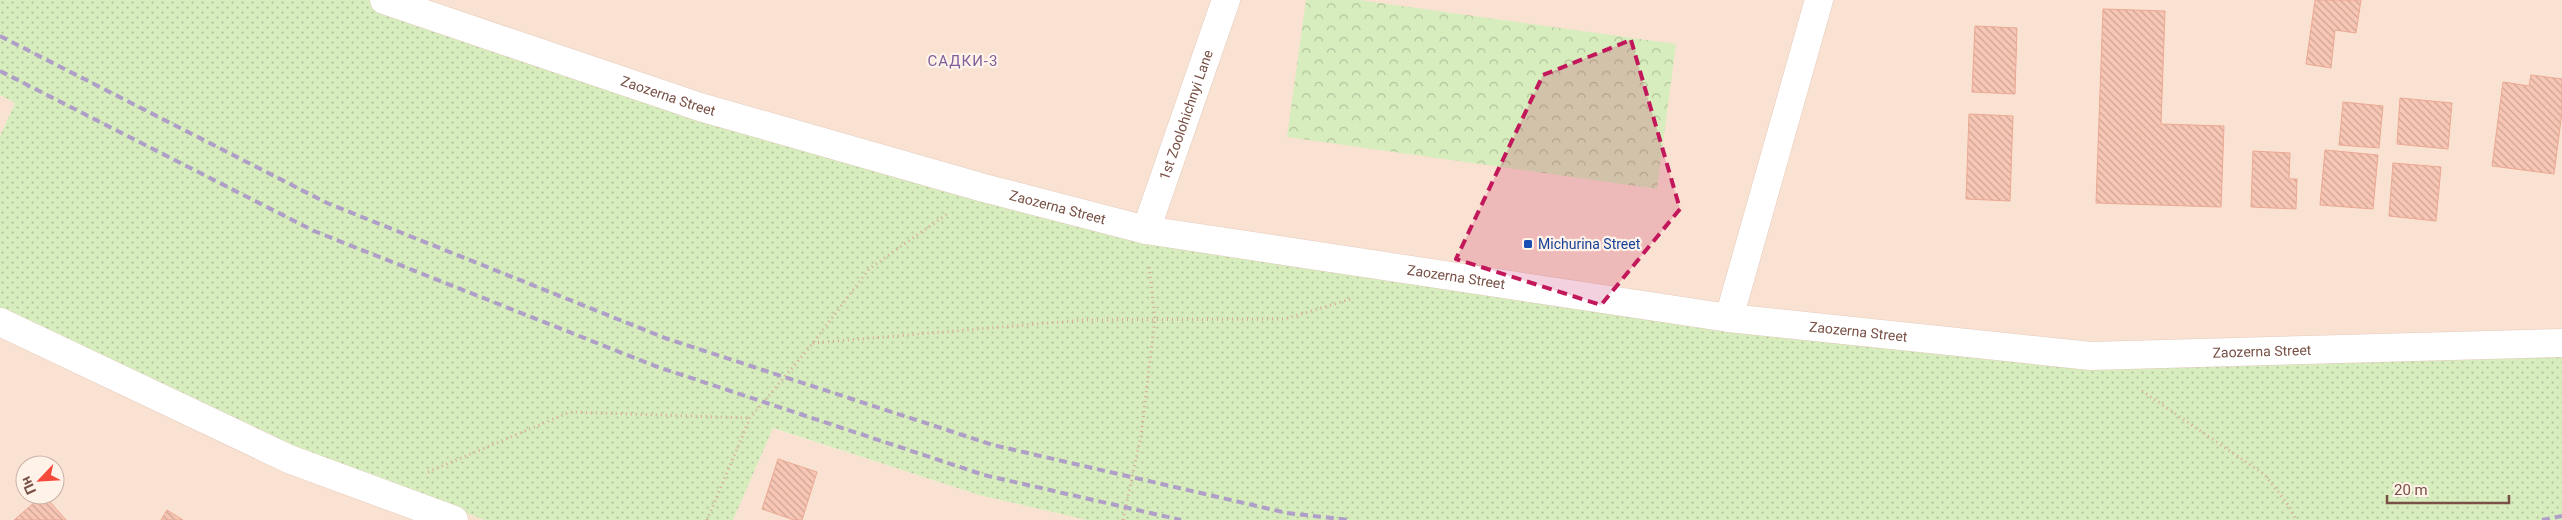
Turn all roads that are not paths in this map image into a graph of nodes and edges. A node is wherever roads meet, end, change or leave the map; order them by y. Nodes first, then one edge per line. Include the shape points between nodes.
1 (1226, 0) edge
2 (1819, 0) edge
3 (408, 3) edge
4 (1146, 230) junction
5 (1729, 318) junction
6 (0, 322) edge
7 (2562, 343) edge
8 (454, 520) edge

1 - 4 street, 1st Zoolohichnyi Lane
2 - 5 street
3 - 4 street, Zaozerna Street via 700,107 984,188
4 - 5 street, Zaozerna Street
5 - 7 street, Zaozerna Street via 2091,356
6 - 8 street via 289,459

